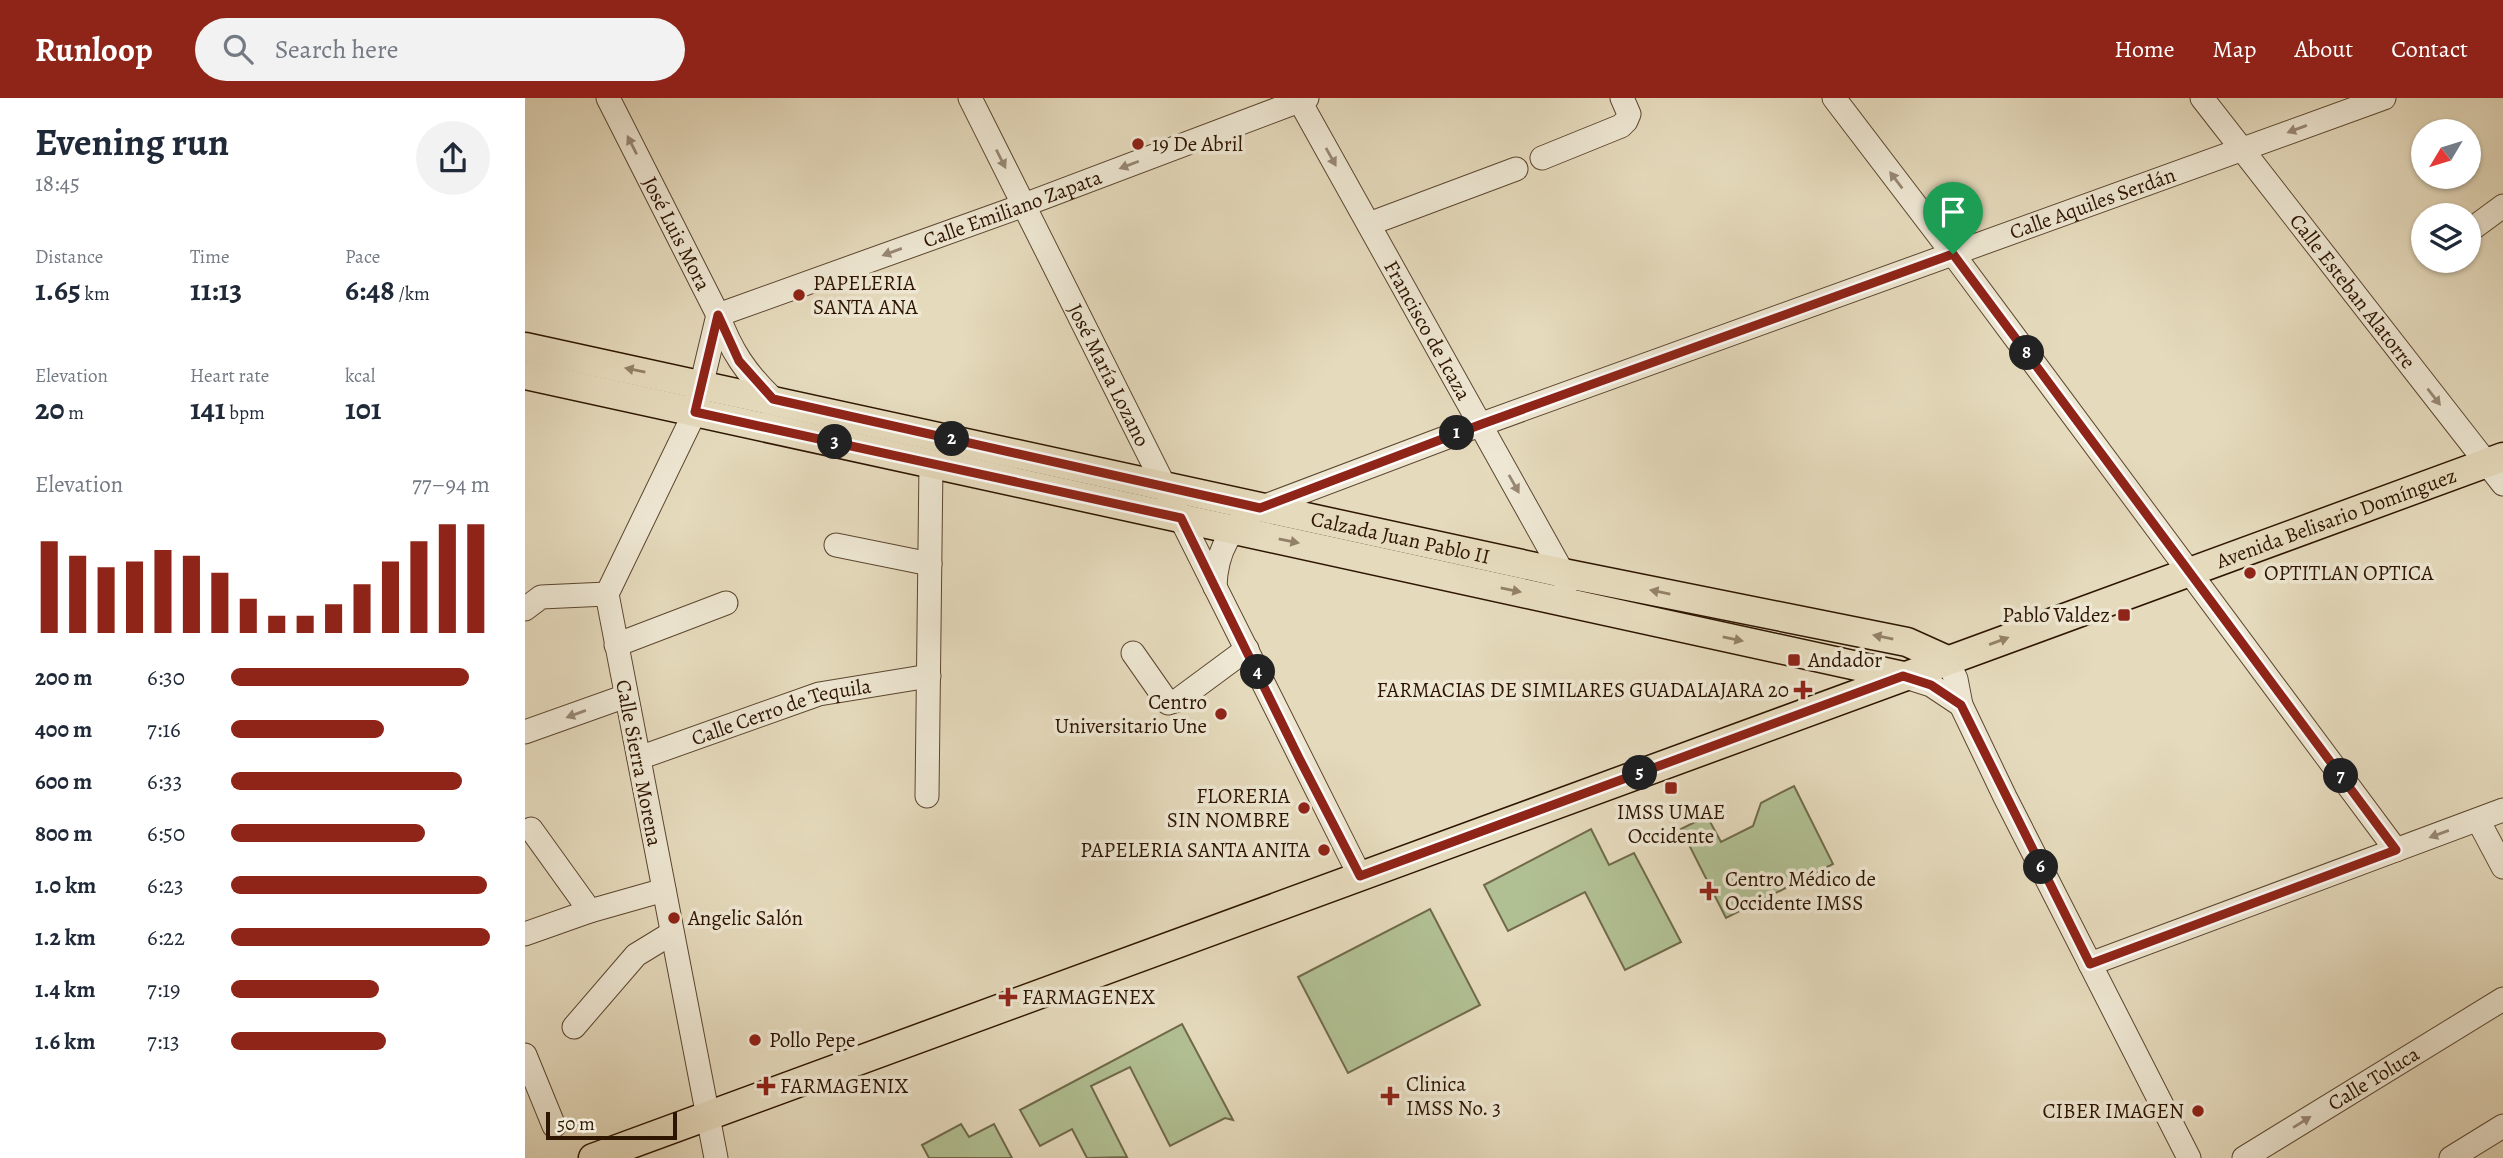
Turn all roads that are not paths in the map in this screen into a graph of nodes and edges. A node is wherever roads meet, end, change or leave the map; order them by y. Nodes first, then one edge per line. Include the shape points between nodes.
1 (608, 98) edge
2 (970, 98) edge
3 (1622, 98) edge
4 (1834, 98) edge
5 (2201, 98) edge
6 (2384, 98) edge
7 (1301, 99) edge
8 (2241, 149) junction
9 (1542, 158) dead end
10 (1516, 169) dead end
11 (1025, 204) junction
12 (2503, 206) edge
13 (2481, 222) edge
14 (1369, 224) junction
15 (1953, 254) junction
16 (718, 315) junction
17 (525, 347) edge
18 (525, 375) edge
19 (702, 384) junction
20 (773, 399) junction
21 (695, 412) junction
22 (1482, 424) junction
23 (931, 463) junction
24 (2497, 468) edge
25 (1165, 486) junction
26 (1260, 508) junction
27 (1181, 518) junction
28 (1233, 529) junction
29 (836, 545) dead end
30 (930, 564) junction
31 (2190, 571) junction
32 (1563, 573) junction
33 (1215, 587) junction
34 (607, 594) junction
35 (726, 603) dead end
36 (1570, 603) junction
37 (525, 609) edge
38 (616, 645) junction
39 (1247, 649) junction
40 (1133, 653) dead end
41 (1947, 660) junction
42 (929, 676) junction
43 (1903, 676) junction
44 (626, 696) junction
45 (1961, 705) junction
46 (525, 732) edge
47 (639, 758) junction
48 (927, 796) dead end
49 (2503, 810) edge
50 (2478, 820) junction
51 (531, 829) dead end
52 (2396, 850) junction
53 (2503, 867) edge
54 (1360, 876) junction
55 (664, 890) junction
56 (590, 911) junction
57 (672, 933) junction
58 (525, 934) edge
59 (2090, 964) junction
60 (2503, 999) edge
61 (574, 1027) dead end
62 (525, 1055) edge
63 (708, 1116) junction
64 (554, 1126) dead end
65 (2503, 1126) edge
66 (593, 1158) edge
67 (716, 1158) edge
68 (2189, 1158) edge
69 (2244, 1158) edge
70 (2451, 1158) edge

16 -> 1 street, José Luis Mora
2 -> 11 street, José María Lozano
3 - 9 street via 1629,114 1621,126
15 -> 4 street
5 - 8 street, Calle Esteban Alatorre
6 -> 8 street, Calle Aquiles Serdán
7 -> 11 street, Calle Emiliano Zapata
7 -> 14 street, Francisco de Icaza
8 - 15 street, Calle Aquiles Serdán
8 -> 24 street, Calle Esteban Alatorre
10 - 14 street
11 -> 16 street, Calle Emiliano Zapata
11 - 25 street, José María Lozano
12 - 13 street
14 - 22 street, Francisco de Icaza
15 - 22 street, Calle Aquiles Serdán
15 - 31 street
16 - 19 street
16 - 20 street, José Luis Mora via 739,361
19 -> 17 main road, Calzada Juan Pablo II
18 - 21 main road, Calzada Juan Pablo II
19 - 20 main road, Calzada Juan Pablo II
19 - 21 street
20 - 25 main road, Calzada Juan Pablo II
21 - 23 main road, Calzada Juan Pablo II
21 - 34 street
22 - 26 street, Calle Aquiles Serdán
22 -> 32 street, Francisco de Icaza
23 - 27 main road, Calzada Juan Pablo II
23 - 30 street
24 - 31 main road, Avenida Belisario Domínguez
25 - 26 main road, Calzada Juan Pablo II
25 - 27 street, José María Lozano
26 - 28 street, Calle Aquiles Serdán
26 - 32 main road, Calzada Juan Pablo II
27 - 28 main road, Calzada Juan Pablo II
27 - 33 street, José María Lozano
28 - 33 street, Calle Aquiles Serdán via 1219,556
28 -> 36 main road, Calzada Juan Pablo II
29 - 30 street
30 - 42 street
41 -> 31 main road, Avenida Belisario Domínguez
31 - 52 street
32 - 36 street, Francisco de Icaza
41 -> 32 main road, Calzada Juan Pablo II via 1907,642
33 - 39 street, José María Lozano
34 - 37 street via 541,597
34 - 38 street, Calle Sierra Morena
35 - 38 street
36 -> 43 main road, Calzada Juan Pablo II
38 - 44 street, Calle Sierra Morena
39 - 40 street via 1168,703
39 - 54 street, José María Lozano
41 - 43 main road, Avenida Belisario Domínguez
41 - 45 street
42 - 47 street, Calle Cerro de Tequila via 818,694
42 - 48 street
43 - 45 street via 1931,685
43 - 54 main road, Avenida Belisario Domínguez
44 -> 46 street
44 - 47 street, Calle Sierra Morena
45 - 59 street
47 - 55 street, Calle Sierra Morena
49 - 50 street
50 -> 52 street
50 - 53 street
51 - 56 street
52 - 59 street
54 - 63 main road, Avenida Belisario Domínguez
55 - 56 street
55 - 57 street, Calle Sierra Morena
56 - 58 street
57 - 61 street via 636,955
57 - 63 street, Calle Sierra Morena
59 - 68 street
69 -> 60 street, Calle Toluca
62 - 64 street
63 - 66 main road, Avenida Belisario Domínguez
63 - 67 street, Calle Sierra Morena
65 - 70 street

